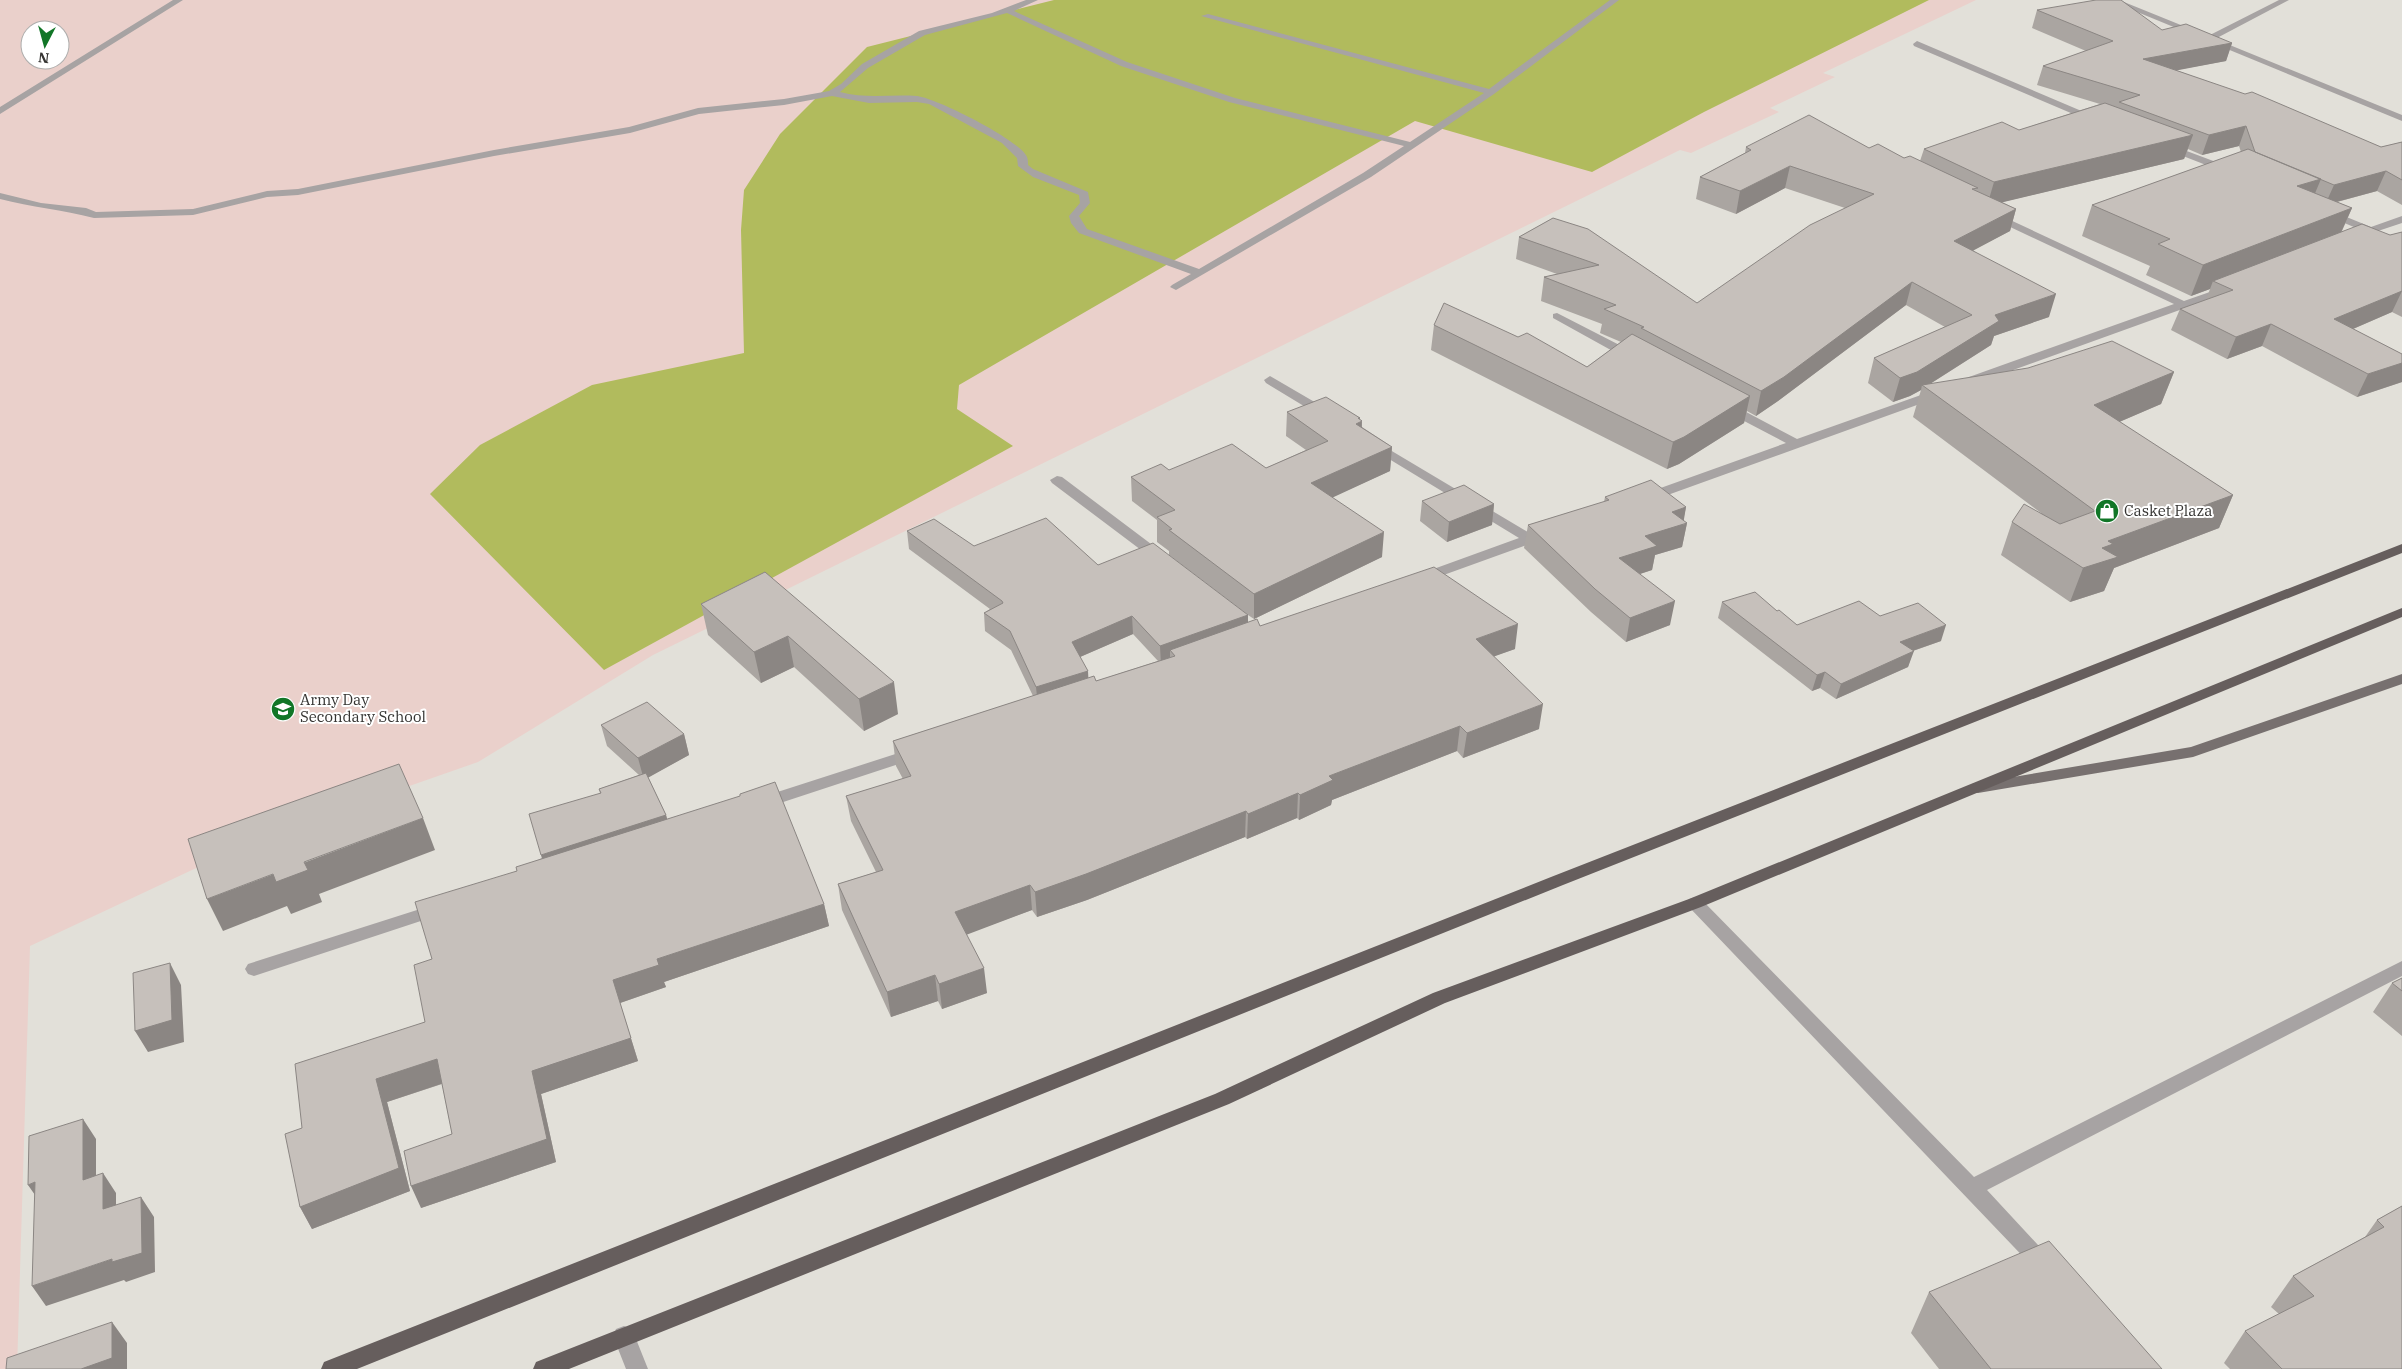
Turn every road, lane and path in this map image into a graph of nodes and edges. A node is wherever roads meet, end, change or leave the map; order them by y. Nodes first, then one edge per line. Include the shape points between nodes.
1 (179, 0) edge
2 (1034, 0) edge
3 (1615, 0) edge
4 (2112, 0) edge
5 (2285, 0) edge
6 (1008, 11) junction
7 (1205, 16) dead end
8 (2208, 39) junction
9 (1917, 44) dead end
10 (1491, 92) junction
11 (832, 93) junction
12 (0, 110) edge
13 (2402, 118) edge
14 (2101, 122) edge
15 (2156, 143) edge
16 (1411, 145) junction
17 (2238, 174) edge
18 (0, 196) edge
19 (2317, 208) edge
20 (1987, 212) edge
21 (2402, 218) edge
22 (2370, 230) junction
23 (2344, 241) edge
24 (1200, 273) junction
25 (2238, 285) edge
26 (1176, 287) dead end
27 (2184, 305) junction
28 (1557, 316) dead end
29 (1642, 362) edge
30 (1270, 380) dead end
31 (1719, 403) edge
32 (1337, 421) edge
33 (1362, 436) edge
34 (1796, 444) junction
35 (1057, 480) dead end
36 (1631, 503) edge
37 (1557, 530) edge
38 (1530, 539) junction
39 (2402, 548) edge
40 (1176, 569) edge
41 (1410, 582) edge
42 (2402, 612) edge
43 (2402, 679) edge
44 (928, 749) edge
45 (1974, 789) junction
46 (747, 808) edge
47 (1695, 903) junction
48 (453, 904) edge
49 (2402, 968) edge
50 (254, 969) dead end
51 (1972, 1188) junction
52 (2053, 1275) edge
53 (624, 1336) junction
54 (332, 1369) edge
55 (544, 1369) edge
56 (637, 1369) edge

1 - 12 street
2 - 6 street
3 - 10 street
4 - 8 street
5 - 8 street
6 - 11 street via 922,33 865,66
6 - 16 street via 1124,64 1232,100
7 - 10 street
8 - 13 street
9 - 14 street
10 - 16 street
11 - 18 street via 784,102 698,111 630,130 298,192 267,194 193,212 94,215
11 - 24 street via 868,100 917,99 932,102 1005,141 1022,157 1023,166 1030,172 1070,185 1084,194 1084,203 1074,216 1083,231
15 - 17 street
16 - 24 street
19 - 22 street
20 - 27 street
21 - 22 street
22 - 23 street
24 - 26 street
25 - 27 street
27 - 34 street
28 - 29 street
30 - 32 street
31 - 34 street
33 - 38 street
34 - 36 street
35 - 40 street
37 - 38 street
38 - 41 street
39 - 54 highway
42 - 45 highway
43 - 45 main road via 2193,752
44 - 46 street
45 - 47 highway
47 - 51 street
47 - 53 highway via 1440,998 1222,1099
48 - 50 street
49 - 51 street
51 - 52 street
53 - 55 highway
53 - 56 street

